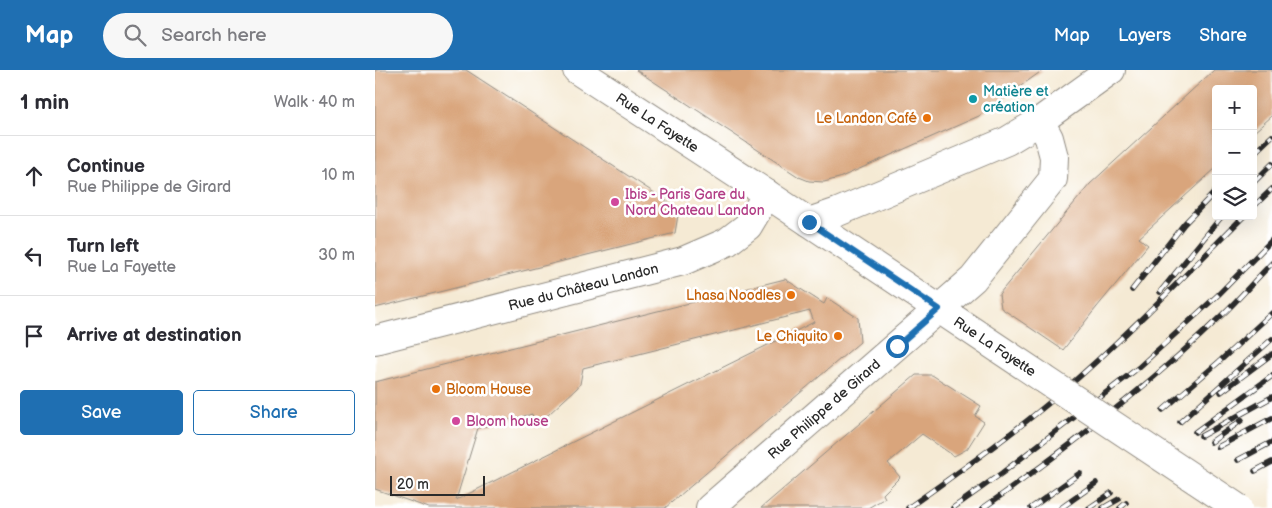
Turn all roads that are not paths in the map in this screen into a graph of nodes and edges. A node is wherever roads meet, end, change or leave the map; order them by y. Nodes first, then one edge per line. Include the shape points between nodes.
1 (577, 70) edge
2 (1111, 70) edge
3 (1040, 121) junction
4 (767, 194) junction
5 (809, 222) junction
6 (939, 309) junction
7 (375, 340) edge
8 (710, 508) edge
9 (1238, 508) edge

1 - 4 street, Rue La Fayette
2 - 3 street
3 - 5 street via 1007,141
3 - 6 street via 1054,158 1053,179 973,278
4 - 5 street, Rue La Fayette
4 - 7 street, Rue du Château Landon via 748,226 727,242 683,261
5 - 6 street, Rue La Fayette
6 - 8 street, Rue Philippe de Girard
6 - 9 street, Rue La Fayette, bridge

